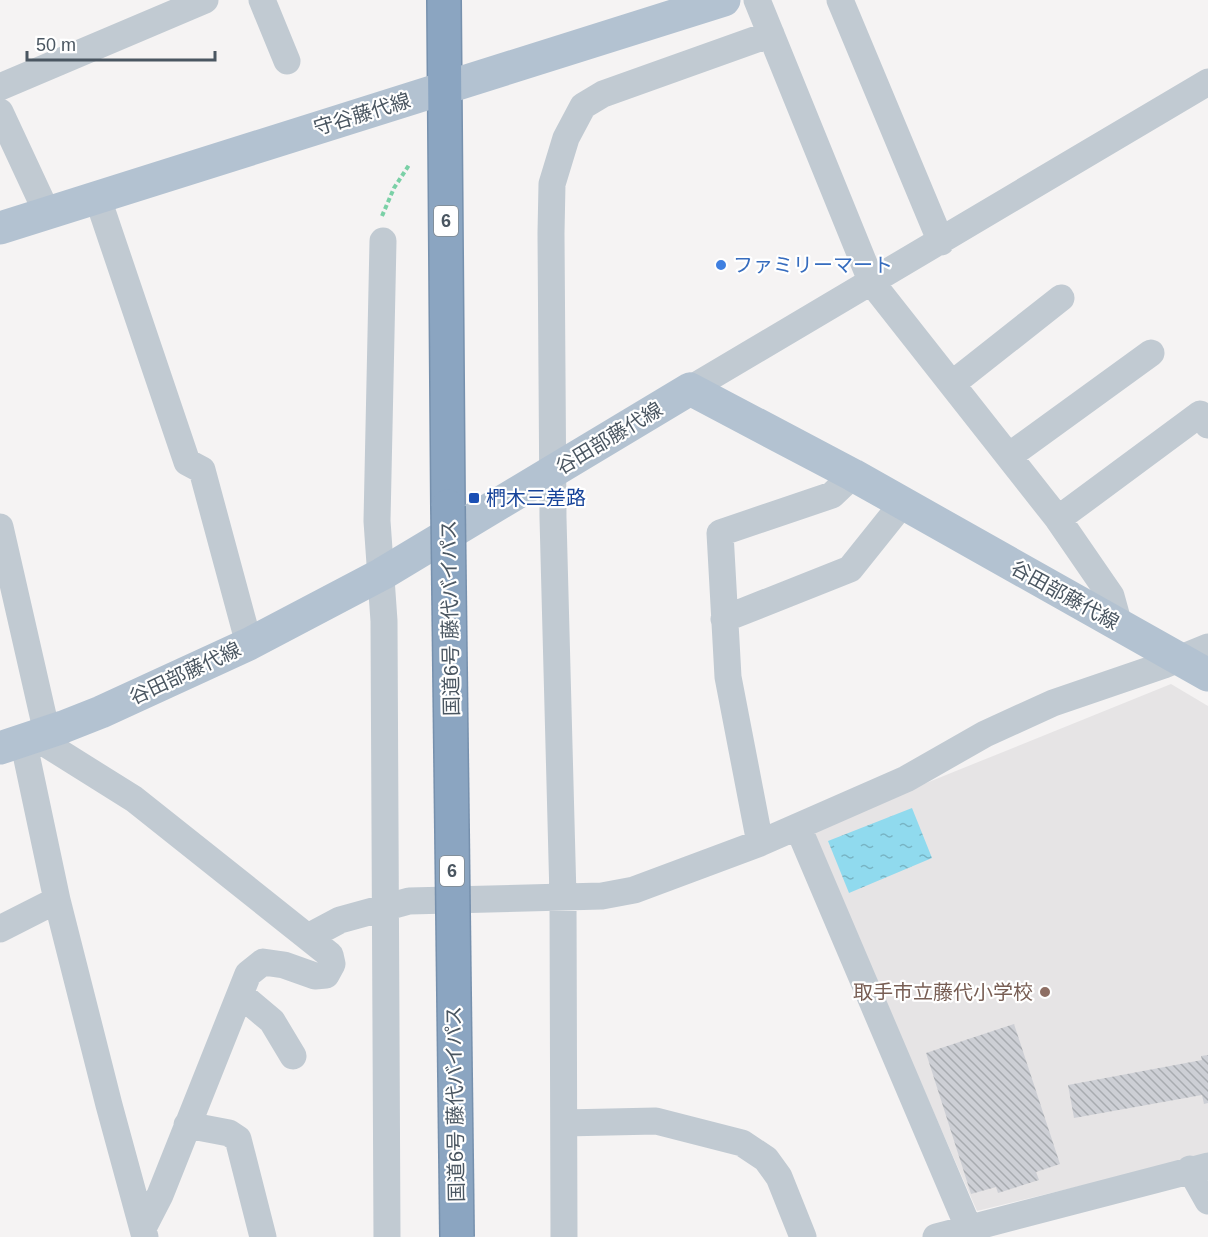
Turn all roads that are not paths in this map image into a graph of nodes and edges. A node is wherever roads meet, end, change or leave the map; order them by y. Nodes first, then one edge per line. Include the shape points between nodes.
1 (205, 0) edge
2 (262, 0) edge
3 (444, 0) edge
4 (724, 0) edge
5 (757, 0) edge
6 (840, 0) edge
7 (771, 34) junction
8 (287, 61) dead end
9 (1208, 82) edge
10 (0, 87) edge
11 (445, 88) junction
12 (0, 112) edge
13 (97, 196) junction
14 (47, 213) junction
15 (0, 228) edge
16 (381, 233) road end
17 (940, 242) junction
18 (872, 283) junction
19 (1060, 298) dead end
20 (1150, 353) dead end
21 (952, 384) junction
22 (690, 390) junction
23 (1208, 425) edge
24 (1008, 456) junction
25 (553, 472) junction
26 (854, 475) junction
27 (902, 504) junction
28 (1058, 519) junction
29 (0, 527) edge
30 (382, 574) junction
31 (724, 619) junction
32 (1119, 625) junction
33 (249, 644) junction
34 (1194, 653) edge
35 (1208, 675) edge
36 (26, 739) edge
37 (798, 827) junction
38 (760, 843) junction
39 (563, 897) junction
40 (57, 900) junction
41 (384, 908) junction
42 (0, 929) edge
43 (308, 937) junction
44 (240, 994) junction
45 (292, 1056) dead end
46 (564, 1123) junction
47 (187, 1125) junction
48 (1199, 1168) edge
49 (1208, 1202) edge
50 (969, 1229) junction
51 (144, 1233) edge
52 (263, 1237) edge
53 (387, 1237) edge
54 (457, 1237) edge
55 (564, 1237) edge
56 (803, 1237) edge
57 (936, 1237) edge

1 - 10 street
2 - 8 street
3 - 11 highway, 国道6号 藤代バイパス / 6
4 - 11 main road, 守谷藤代線
5 - 7 street
6 - 17 street
7 - 18 street
7 - 25 street via 603,94 583,106 566,138 552,184 550,233
9 - 17 street
11 - 13 main road, 守谷藤代線
11 - 54 highway, 国道6号 藤代バイパス / 6, bridge
12 - 14 street
13 - 14 main road, 守谷藤代線
13 - 33 street via 187,462 202,470
14 - 15 main road, 守谷藤代線
16 - 30 street via 377,521
17 - 18 street
18 - 21 street
18 - 22 street
19 - 21 street
20 - 24 street
21 - 24 street
22 - 25 main road, 谷田部藤代線
22 - 26 main road, 谷田部藤代線
23 - 28 street via 1200,414
24 - 28 street
25 - 30 main road, 谷田部藤代線
25 - 39 street
26 - 27 main road, 谷田部藤代線
26 - 31 street via 832,495 720,533
27 - 31 street via 850,569
27 - 32 main road, 谷田部藤代線
28 - 32 street via 1111,596
29 - 36 street
30 - 33 main road, 谷田部藤代線
30 - 41 street
31 - 38 street via 728,677
32 - 34 main road, 谷田部藤代線
33 - 36 main road, 谷田部藤代線 via 148,692
34 - 35 main road, 谷田部藤代線
34 - 37 street via 1053,703 985,734 906,779
36 - 40 street
36 - 43 street via 134,799
37 - 38 street
37 - 50 street
38 - 39 street via 634,890
39 - 41 street via 409,901
39 - 46 street
40 - 42 street
40 - 51 street
41 - 43 street via 340,920
41 - 53 street
43 - 44 street via 330,955 332,964 326,975 315,976 263,962 248,974
44 - 45 street via 272,1021
44 - 47 street
46 - 55 street
46 - 56 street via 656,1121 742,1143 766,1159 779,1177
47 - 51 street
47 - 52 street via 229,1133 238,1139
48 - 49 street
48 - 50 street
50 - 57 street

